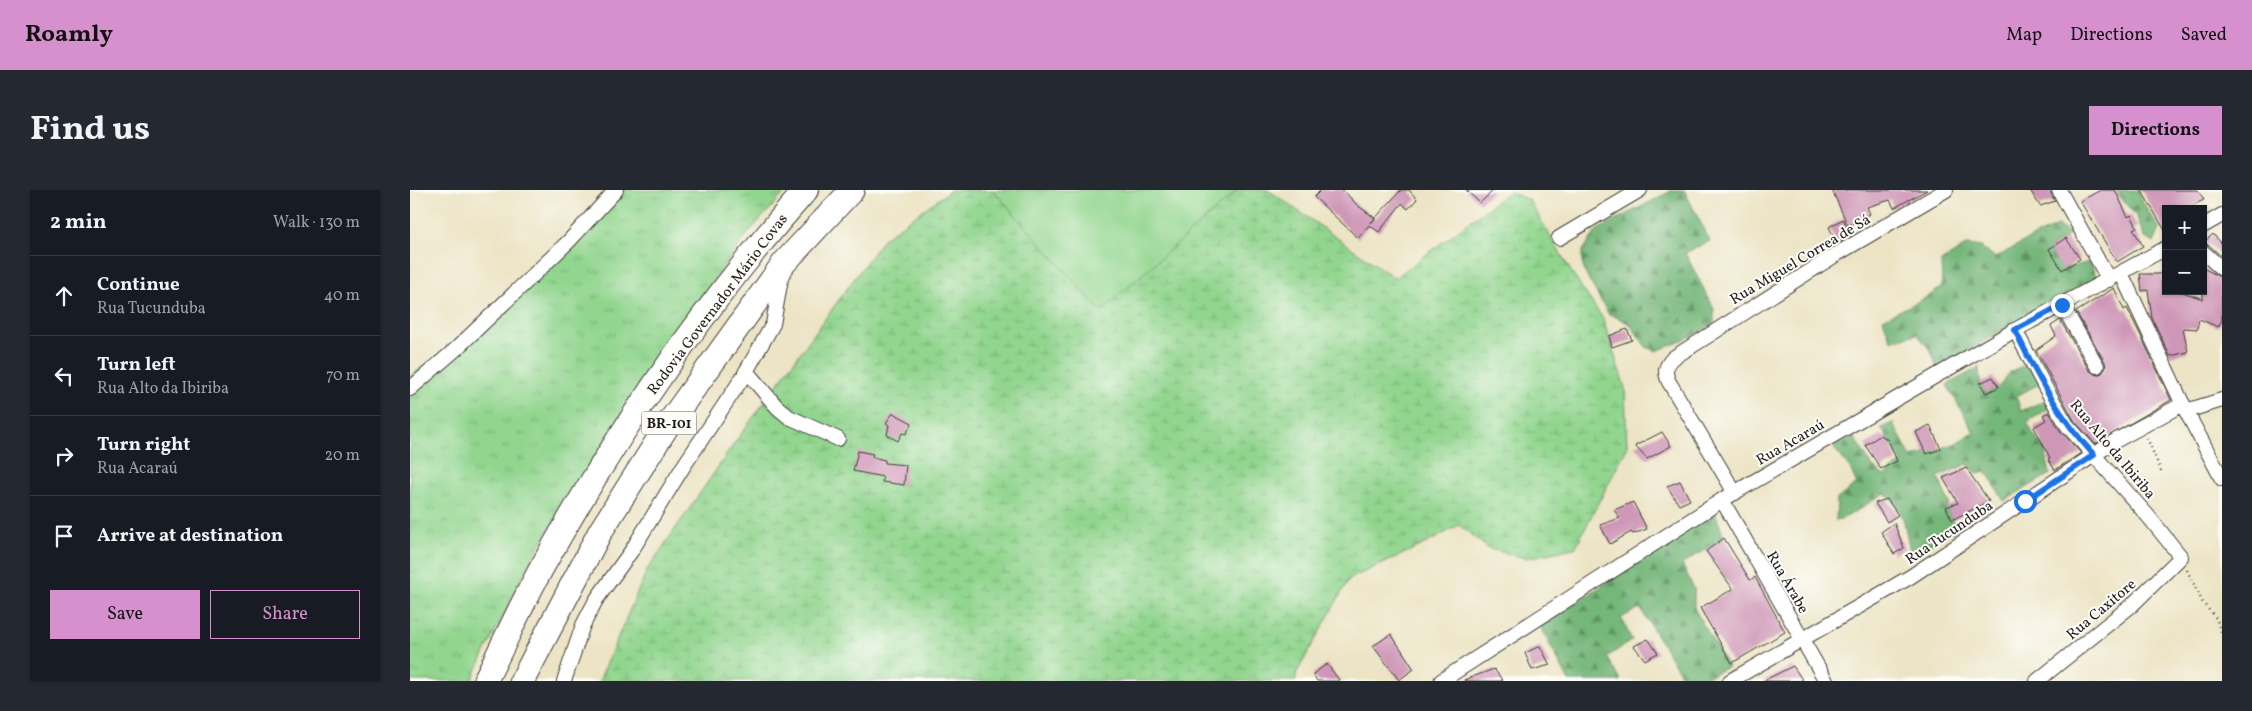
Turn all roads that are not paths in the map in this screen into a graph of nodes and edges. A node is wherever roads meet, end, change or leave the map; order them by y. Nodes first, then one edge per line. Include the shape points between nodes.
1 (616, 190) edge
2 (806, 190) edge
3 (852, 190) edge
4 (860, 190) edge
5 (1640, 190) edge
6 (1946, 190) edge
7 (2059, 190) edge
8 (830, 214) junction
9 (2222, 215) edge
10 (2207, 224) edge
11 (1559, 238) dead end
12 (2162, 250) edge
13 (2207, 256) edge
14 (784, 263) junction
15 (2222, 269) edge
16 (2115, 276) junction
17 (2062, 305) junction
18 (2015, 330) junction
19 (2097, 366) dead end
20 (746, 371) junction
21 (410, 389) edge
22 (2222, 400) edge
23 (2184, 408) junction
24 (838, 439) dead end
25 (2094, 455) junction
26 (2220, 471) edge
27 (1735, 493) junction
28 (1722, 500) junction
29 (2181, 557) joint
30 (1802, 639) junction
31 (485, 681) edge
32 (522, 681) edge
33 (564, 681) edge
34 (1441, 681) edge
35 (1730, 681) edge
36 (1826, 681) edge
37 (2038, 681) edge

1 - 21 street via 569,241
2 - 31 highway, Rodovia Governador Mário Covas / BR-101 via 719,296 643,401 541,570
3 - 8 highway, Rodovia Governador Mário Covas / BR-101
4 - 8 street
5 - 11 street
6 - 27 street, Rua Miguel Correa de Sá via 1837,254 1673,358 1665,369 1669,382
7 - 16 street
8 - 14 highway, Rodovia Governador Mário Covas / BR-101
9 - 10 street
12 - 16 street, Rua Acaraú
13 - 15 street
14 - 20 street via 773,324
14 - 32 highway, Rodovia Governador Mário Covas / BR-101 via 671,420 605,524
16 - 17 street, Rua Acaraú
16 - 23 street
17 - 18 street, Rua Acaraú
17 - 19 street
18 - 25 street, Rua Alto da Ibiriba via 2057,409
18 - 27 street, Rua Acaraú
20 - 24 street via 789,417
20 - 33 street via 632,550 596,600 583,625
22 - 23 street, Rua Tucunduba
23 - 25 street, Rua Tucunduba via 2142,426
23 - 26 street
25 - 29 street, Rua Alto da Ibiriba
25 - 30 street, Rua Tucunduba via 1910,577
27 - 28 street, Rua Acaraú
28 - 30 street, Rua Árabe
28 - 34 street, Rua Acaraú
29 - 37 street, Rua Caxitore via 2132,606
30 - 35 street, Rua Tucunduba
30 - 36 street, Rua Árabe

